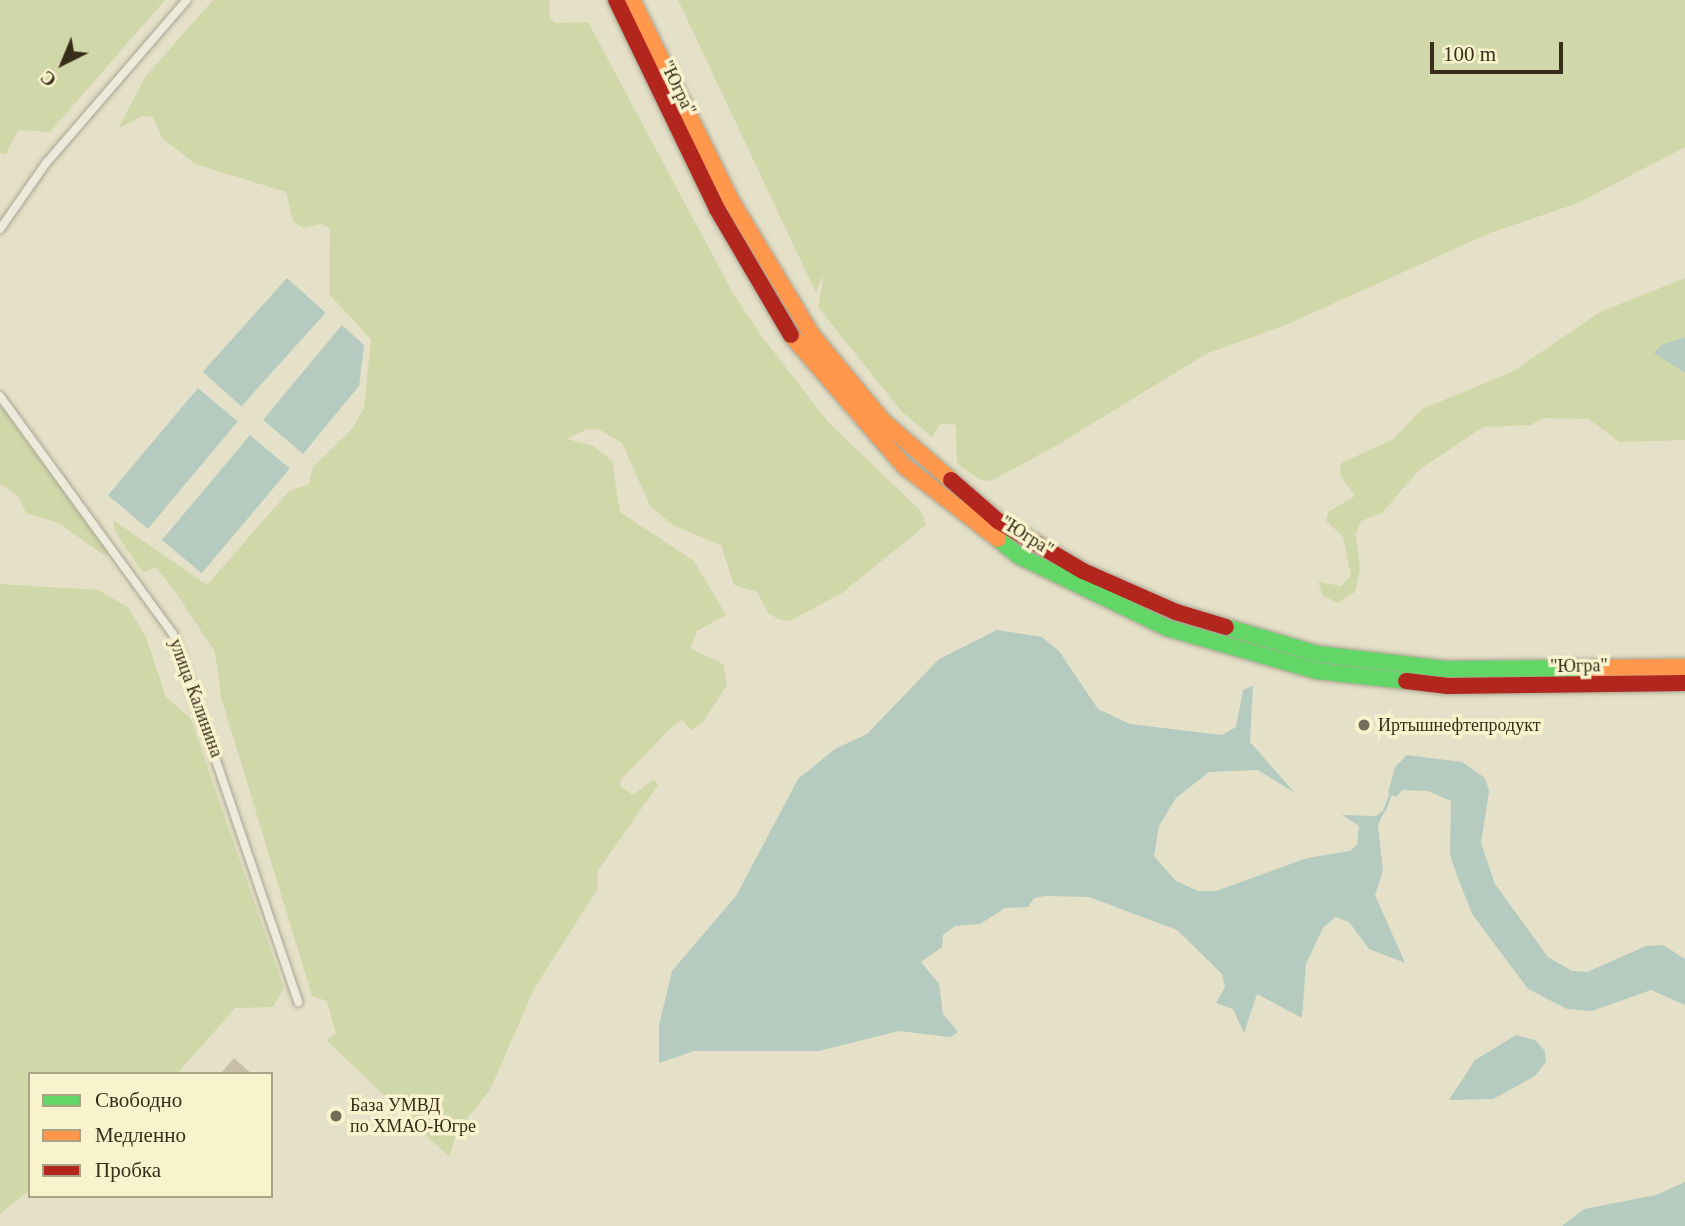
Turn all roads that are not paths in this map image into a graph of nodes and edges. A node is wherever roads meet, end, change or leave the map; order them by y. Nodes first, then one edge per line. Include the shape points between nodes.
1 (187, 0) edge
2 (617, 0) edge
3 (632, 0) edge
4 (0, 229) edge
5 (0, 396) edge
6 (1685, 667) edge
7 (1685, 684) edge
8 (298, 1002) dead end

1 - 4 street via 47,162
2 - 7 highway, "Югра" via 722,219 797,345 904,466 1019,556 1167,628 1317,671 1448,685
3 - 6 highway, "Югра" via 737,213 811,335 891,429 998,522 1073,565 1166,608 1318,654 1444,668
5 - 8 street, улица Калинина via 173,634

